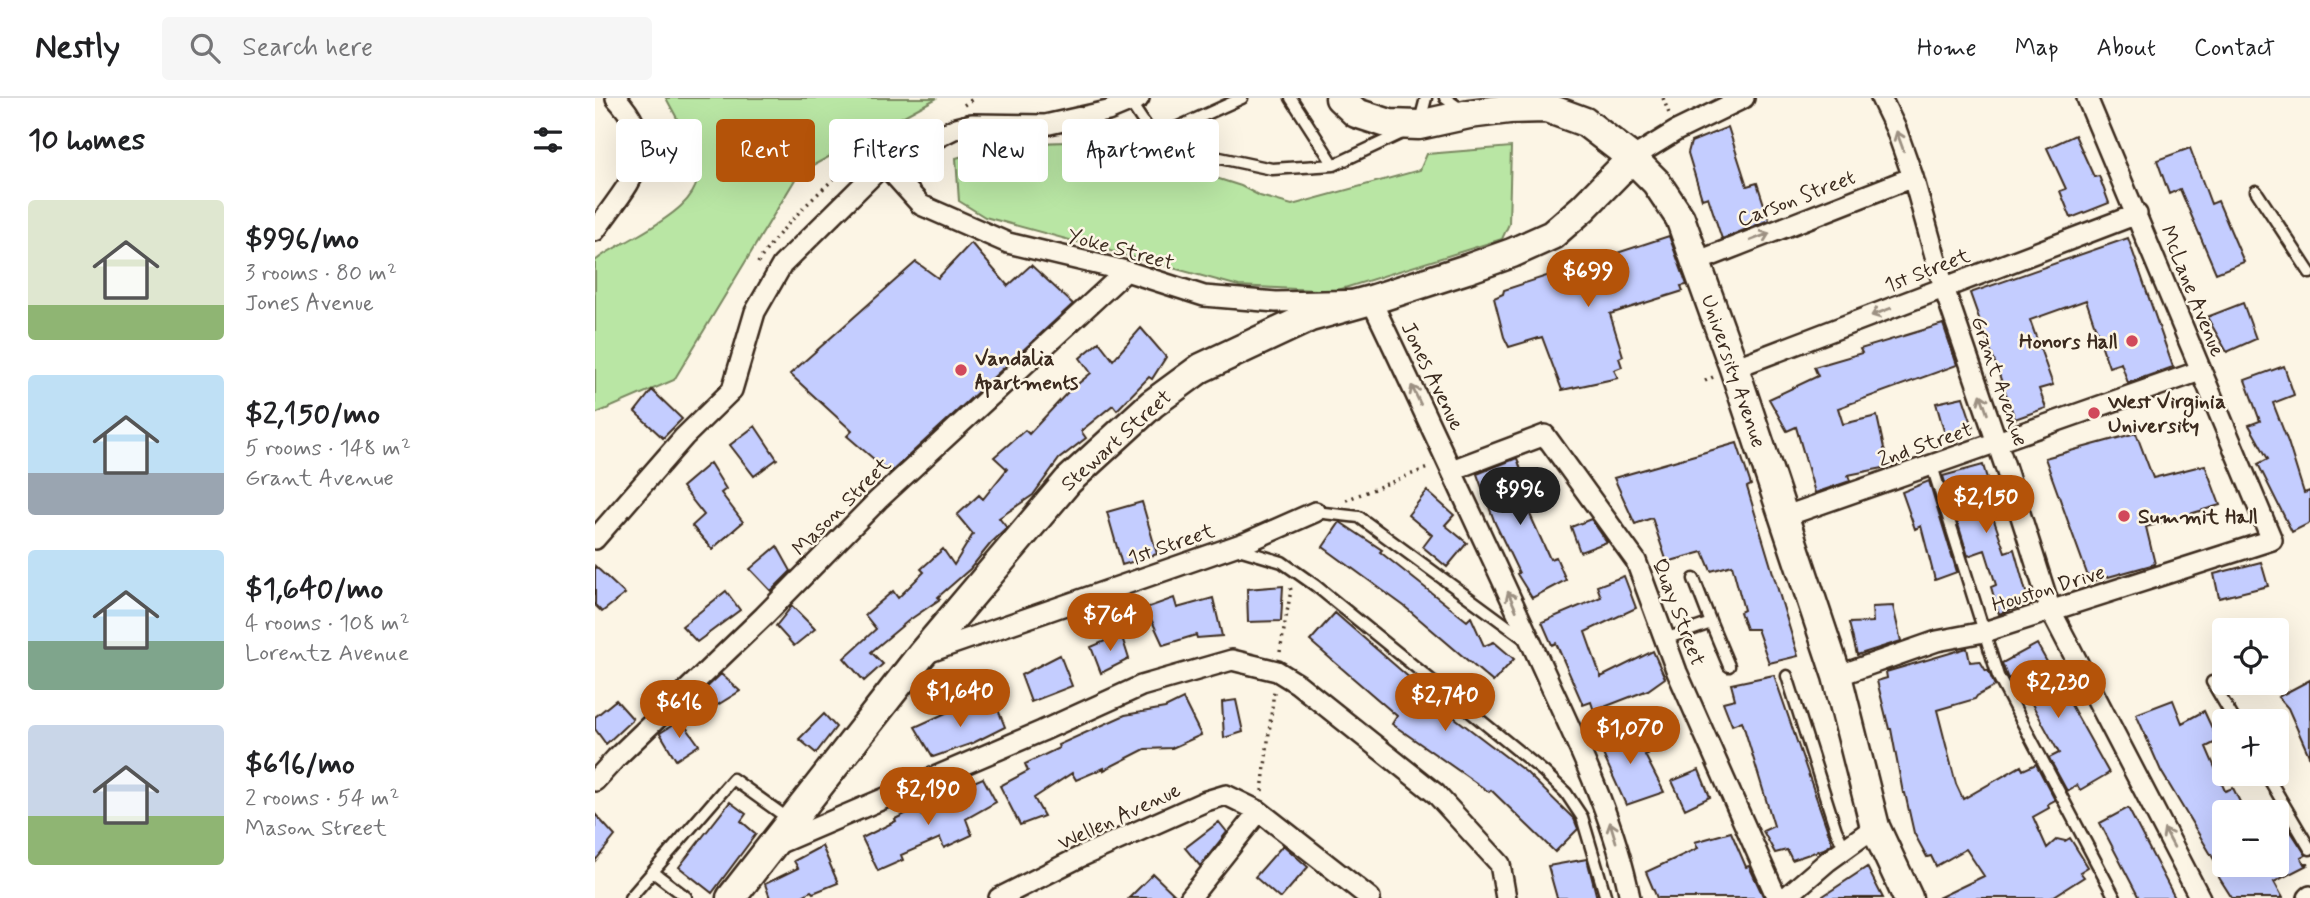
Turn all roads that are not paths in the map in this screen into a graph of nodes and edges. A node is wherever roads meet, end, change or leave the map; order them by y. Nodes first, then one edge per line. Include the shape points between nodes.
1 (616, 98) edge
2 (1242, 98) edge
3 (1291, 98) edge
4 (1339, 98) edge
5 (1445, 98) edge
6 (1744, 98) edge
7 (1881, 98) edge
8 (2087, 98) edge
9 (1135, 100) edge
10 (1422, 111) edge
11 (1469, 114) junction
12 (1144, 119) edge
13 (1196, 119) edge
14 (944, 136) edge
15 (1219, 158) edge
16 (1632, 158) junction
17 (1334, 165) junction
18 (1913, 177) junction
19 (866, 182) edge
20 (900, 182) edge
21 (2256, 191) dead end
22 (2137, 214) junction
23 (595, 231) edge
24 (1696, 262) junction
25 (1126, 271) junction
26 (2310, 272) edge
27 (1944, 288) junction
28 (1371, 300) junction
29 (1734, 368) junction
30 (2200, 371) junction
31 (1997, 443) junction
32 (1932, 466) junction
33 (1452, 470) junction
34 (1315, 512) joint
35 (1783, 517) junction
36 (595, 539) edge
37 (2272, 540) joint
38 (1231, 547) junction
39 (1694, 579) dead end
40 (2051, 611) junction
41 (1711, 623) junction
42 (1985, 632) junction
43 (1664, 639) junction
44 (1531, 643) junction
45 (921, 655) junction
46 (1729, 666) dead end
47 (1787, 676) dead end
48 (1837, 676) junction
49 (595, 781) edge
50 (2273, 786) edge
51 (1259, 811) junction
52 (790, 821) junction
53 (1875, 827) junction
54 (768, 848) junction
55 (1845, 849) junction
56 (2310, 849) edge
57 (653, 872) junction
58 (686, 897) edge
59 (630, 898) edge
60 (731, 898) edge
61 (999, 898) edge
62 (1190, 898) edge
63 (1370, 898) edge
64 (1506, 898) edge
65 (1606, 898) edge
66 (1630, 898) edge
67 (1777, 898) edge
68 (1785, 898) edge
69 (1908, 898) edge
70 (2115, 898) edge
71 (2200, 898) edge

1 - 23 street via 637,126 640,158 632,178
2 - 13 lane
3 - 17 lane
4 - 10 street, University Avenue via 1356,113 1389,124
5 - 11 lane
6 - 16 street
18 -> 7 street, Grant Avenue
8 - 22 street, McLane Avenue
9 - 12 lane
9 - 14 street via 1045,125 972,124
10 - 11 street, University Avenue
10 - 17 lane
11 - 16 street, University Avenue via 1547,108 1585,122
15 - 17 lane via 1272,169
16 - 24 street, University Avenue via 1656,182 1679,219
16 - 28 street, Stewart Street via 1552,235 1490,261
24 -> 18 street, Carson Street
18 - 27 street, Grant Avenue
19 - 36 street via 782,265 755,312 732,390 684,437
20 - 25 street, Yoke Street via 921,205 1008,243
21 - 26 lane
22 - 27 street, 1st Street
22 - 30 street, McLane Avenue
24 - 29 street, University Avenue
25 - 28 street, Yoke Street via 1204,296 1276,302
25 - 49 street, Mason Street via 877,500
27 -> 29 street, 1st Street
31 -> 27 street, Grant Avenue
33 -> 28 street, Jones Avenue
28 - 45 street, Stewart Street via 1310,317 1253,341 1201,368 1151,404 1069,481
29 - 35 street, University Avenue
30 - 31 street, 2nd Street
30 - 37 street, McLane Avenue
31 - 32 street, 2nd Street
31 - 40 street, Grant Avenue
32 - 35 street, 2nd Street
32 - 42 lane
33 - 43 street, Quay Street via 1545,435 1636,561
44 -> 33 street, Jones Avenue
34 - 38 street, 1st Street
34 - 44 lane via 1359,517
35 - 48 street, University Avenue
37 - 40 street, Houston Drive
38 - 45 street, 1st Street
38 - 65 lane via 1282,562 1544,772 1582,817
39 - 41 lane
40 - 42 street, Houston Drive
71 -> 40 street, Grant Avenue
41 - 43 lane
41 - 46 lane
42 - 48 street, Houston Drive via 1937,642
42 - 70 lane via 1998,676
43 - 67 street, Quay Street
66 -> 44 street, Jones Avenue via 1604,805
45 - 52 street, Stewart Street
47 - 55 lane
48 - 53 street, University Avenue
50 - 56 lane
51 - 61 street, Wellen Avenue via 1226,795 1206,801
51 - 62 street
51 - 63 street, Wellen Avenue
52 - 54 street, Stewart Street
52 - 57 lane via 733,779
53 - 55 street
53 - 69 street, University Avenue
54 - 60 street, Stewart Street
54 - 64 street via 1141,685 1232,660 1277,671 1298,684 1436,794 1500,864
55 - 68 street
57 - 58 lane
57 - 59 lane

